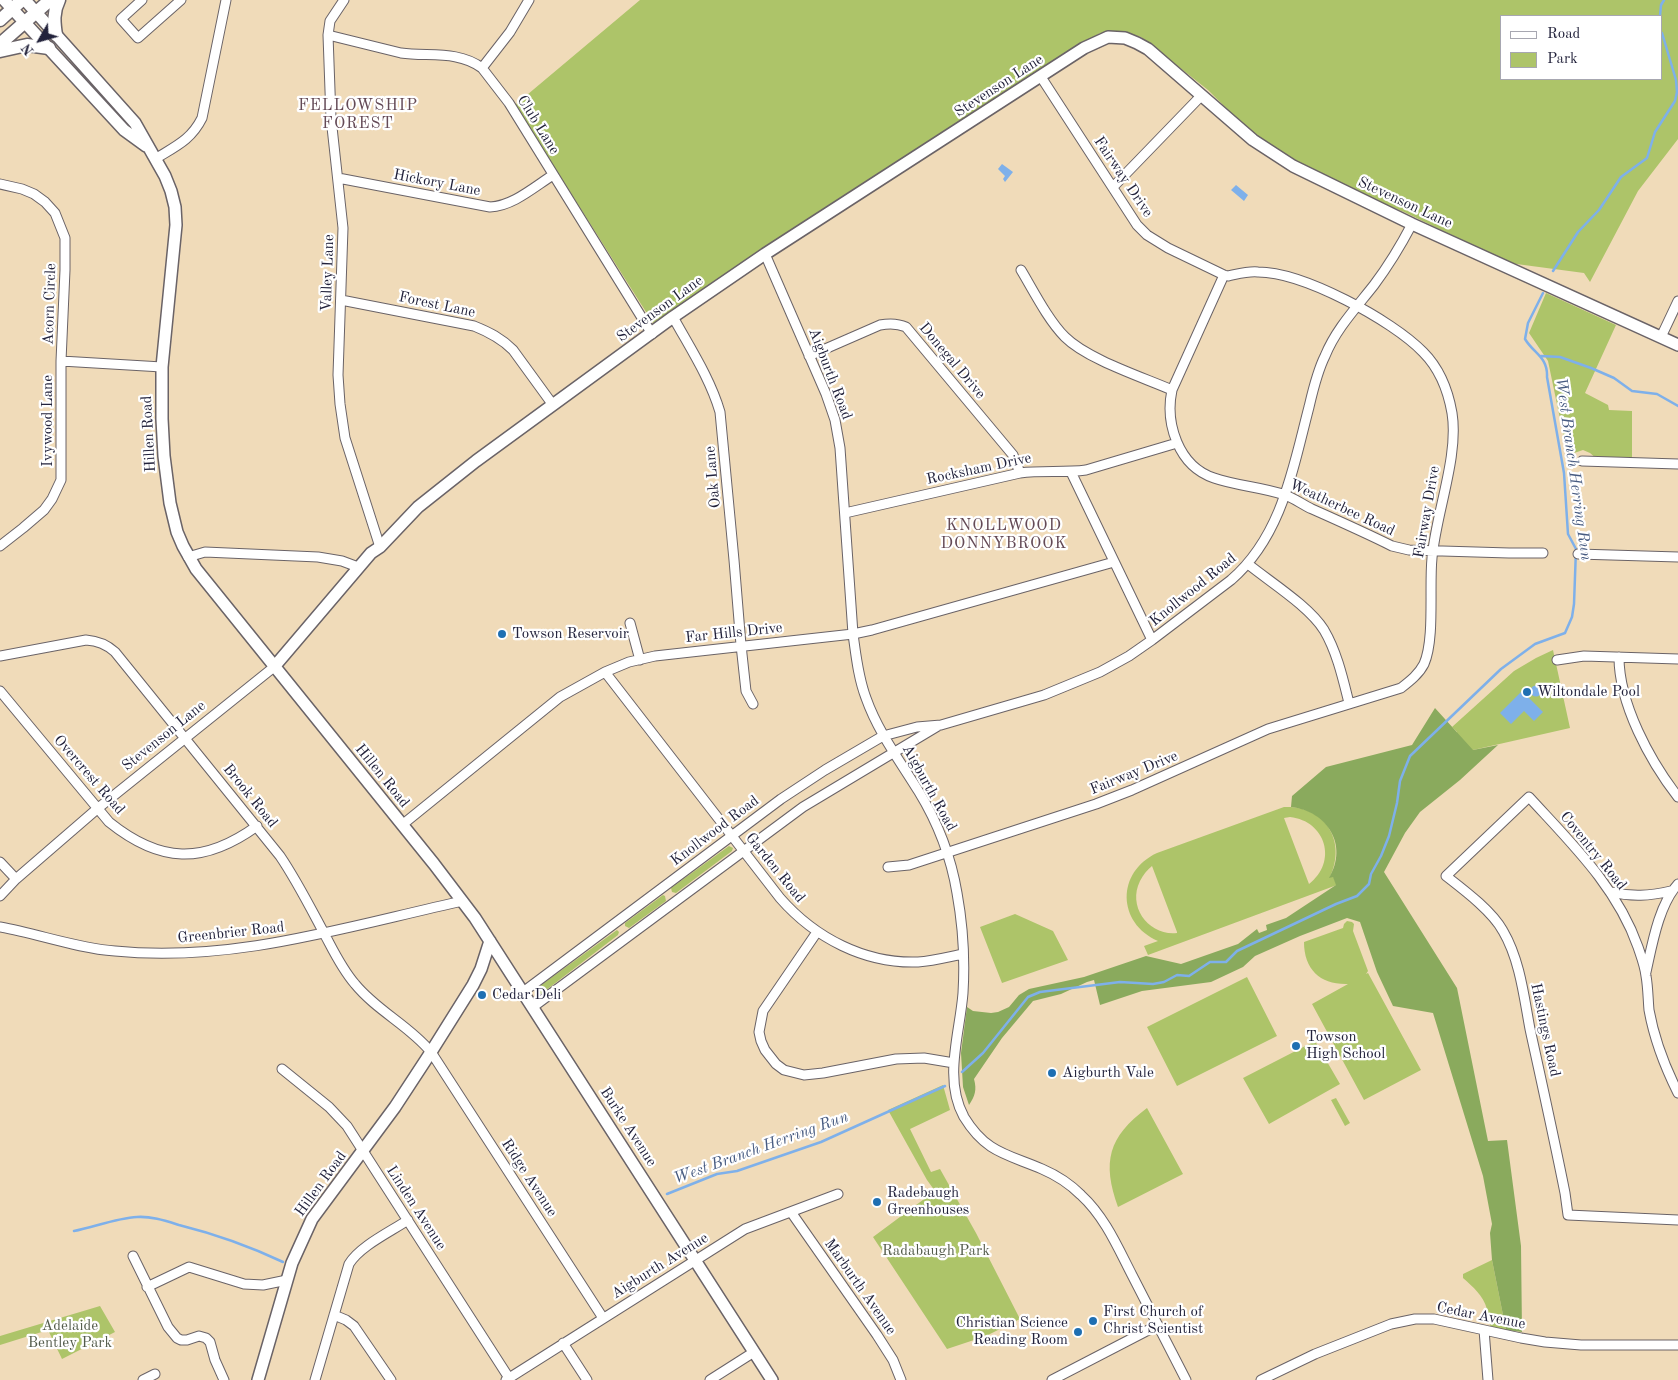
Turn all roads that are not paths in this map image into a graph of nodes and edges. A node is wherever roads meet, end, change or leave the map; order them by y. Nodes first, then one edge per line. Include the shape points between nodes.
1 (50, 0) edge
2 (58, 0) edge
3 (142, 0) edge
4 (181, 0) edge
5 (226, 0) edge
6 (344, 0) edge
7 (529, 0) edge
8 (16, 2) edge
9 (36, 13) junction
10 (0, 20) edge
11 (25, 22) junction
12 (56, 35) junction
13 (328, 35) junction
14 (0, 44) edge
15 (49, 48) junction
16 (0, 51) edge
17 (482, 68) junction
18 (1040, 78) junction
19 (1201, 96) junction
20 (148, 147) junction
21 (155, 159) junction
22 (553, 175) junction
23 (338, 178) junction
24 (0, 184) edge
25 (1113, 186) junction
26 (1412, 224) junction
27 (765, 254) junction
28 (1021, 270) dead end
29 (1224, 275) junction
30 (341, 300) junction
31 (1678, 301) edge
32 (1357, 306) junction
33 (673, 317) junction
34 (652, 334) junction
35 (1661, 337) junction
36 (1678, 345) edge
37 (809, 356) junction
38 (61, 361) junction
39 (162, 367) junction
40 (1172, 390) junction
41 (553, 405) junction
42 (1177, 443) junction
43 (1582, 461) dead end
44 (1678, 464) edge
45 (1071, 472) junction
46 (1020, 473) junction
47 (1286, 495) junction
48 (845, 513) junction
49 (0, 546) edge
50 (380, 547) junction
51 (1432, 551) junction
52 (1543, 553) dead end
53 (1578, 554) dead end
54 (188, 557) junction
55 (1678, 557) edge
56 (1114, 562) junction
57 (1248, 564) junction
58 (358, 567) junction
59 (339, 592) junction
60 (630, 623) dead end
61 (854, 634) junction
62 (1152, 640) junction
63 (741, 646) junction
64 (0, 656) edge
65 (1619, 657) junction
66 (1678, 659) edge
67 (640, 660) junction
68 (1557, 660) dead end
69 (274, 667) junction
70 (605, 672) junction
71 (0, 691) edge
72 (1349, 703) junction
73 (753, 704) dead end
74 (941, 725) junction
75 (883, 736) junction
76 (185, 738) junction
77 (893, 752) junction
78 (1678, 797) edge
79 (97, 809) junction
80 (402, 825) junction
81 (257, 826) junction
82 (732, 835) junction
83 (743, 850) junction
84 (947, 853) junction
85 (0, 862) edge
86 (888, 867) dead end
87 (1446, 876) joint
88 (16, 879) junction
89 (1678, 884) edge
90 (1611, 892) junction
91 (1671, 892) junction
92 (0, 896) edge
93 (463, 901) junction
94 (0, 927) edge
95 (817, 932) junction
96 (324, 934) junction
97 (490, 941) junction
98 (963, 954) junction
99 (1646, 973) junction
100 (523, 992) junction
101 (533, 1007) junction
102 (431, 1052) junction
103 (954, 1064) junction
104 (282, 1069) dead end
105 (1678, 1093) edge
106 (364, 1151) junction
107 (838, 1194) dead end
108 (791, 1212) junction
109 (408, 1220) junction
110 (1678, 1220) edge
111 (133, 1256) dead end
112 (695, 1260) junction
113 (287, 1280) junction
114 (147, 1287) junction
115 (334, 1315) junction
116 (603, 1318) junction
117 (1158, 1325) junction
118 (1484, 1330) junction
119 (564, 1343) junction
120 (1678, 1345) edge
121 (754, 1352) junction
122 (155, 1374) dead end
123 (507, 1379) edge
124 (143, 1380) edge
125 (224, 1380) edge
126 (258, 1380) edge
127 (316, 1380) edge
128 (391, 1380) edge
129 (587, 1380) edge
130 (710, 1380) edge
131 (772, 1380) edge
132 (901, 1380) edge
133 (1052, 1380) edge
134 (1186, 1380) edge
135 (1261, 1380) edge
136 (1488, 1380) edge

1 - 9 main road
2 - 12 main road via 53,20
3 - 4 street via 120,19 138,38
5 - 21 street via 202,118 189,138
6 - 13 street, Valley Lane via 330,21
7 - 17 street via 510,32
8 - 9 street, Hillen Road
8 - 10 main road
8 - 11 street
9 - 11 main road
9 - 12 street, Hillen Road
11 - 14 main road
11 - 15 street
12 - 20 street, Hillen Road via 135,123
13 - 17 street, Club Lane via 401,53 452,56
13 - 23 street, Valley Lane via 331,118
15 - 16 main road via 27,45
15 - 20 street via 124,130
17 - 22 street, Club Lane via 509,103
18 - 19 street, Stevenson Lane via 1097,41 1116,36 1148,49
18 - 25 street, Fairway Drive
18 - 27 street, Stevenson Lane
19 - 25 street
19 - 26 street, Stevenson Lane via 1279,159
20 - 21 street, Hillen Road
21 - 39 street, Hillen Road via 171,191 176,225
22 - 23 street, Hickory Lane via 511,202 490,207
22 - 34 street, Club Lane
23 - 30 street, Valley Lane via 343,228
24 - 38 street, Acorn Circle via 34,194 50,207 60,222 66,270
25 - 29 street, Fairway Drive via 1136,225 1147,235
26 - 32 street, Knollwood Road via 1391,262
26 - 35 street, Stevenson Lane
27 - 33 street, Stevenson Lane
27 - 37 street, Aigburth Road
28 - 40 street via 1070,341 1103,360
29 - 32 street, Fairway Drive via 1258,272 1295,279
29 - 40 street, Weatherbee Road
30 - 41 street, Forest Lane via 487,331 513,350
30 - 50 street, Valley Lane via 338,375 342,423
31 - 35 street
32 - 47 street, Knollwood Road via 1335,337 1321,366
32 - 51 street, Fairway Drive via 1424,353 1441,378 1448,396 1453,436
33 - 34 street, Stevenson Lane
33 - 63 street, Oak Lane via 704,372 720,412
34 - 41 street, Stevenson Lane
35 - 36 street, Stevenson Lane
37 - 46 street, Donegal Drive via 880,325 898,324 906,328 1013,455
37 - 48 street, Aigburth Road via 826,394 838,434
38 - 39 street, Acorn Circle
38 - 49 street, Ivywood Lane via 62,466 58,488 44,510
39 - 54 street, Hillen Road via 166,481 175,525
40 - 42 street, Weatherbee Road via 1171,419
41 - 50 street, Stevenson Lane via 418,507
42 - 45 street, Rocksham Drive
42 - 47 street, Weatherbee Road via 1191,463 1207,476
43 - 44 street
45 - 46 street, Rocksham Drive via 1039,470
45 - 56 street
46 - 48 street, Rocksham Drive
47 - 51 street, Weatherbee Road via 1392,546
47 - 57 street, Knollwood Road via 1277,517
48 - 61 street, Aigburth Road
50 - 58 street, Stevenson Lane
50 - 59 street, Stevenson Lane via 358,575
51 - 52 street, Weatherbee Road
51 - 72 street, Fairway Drive via 1430,636 1424,664 1400,688
53 - 55 street
54 - 58 street via 205,552 318,557
54 - 69 street, Hillen Road
56 - 61 street, Far Hills Drive
56 - 62 street
57 - 62 street, Knollwood Road
57 - 72 street via 1306,610 1323,629
58 - 59 street, Stevenson Lane
59 - 69 street, Stevenson Lane
60 - 67 street
61 - 63 street, Far Hills Drive
61 - 75 street, Aigburth Road via 862,686
62 - 74 street, Knollwood Road via 1118,662 1062,689
63 - 67 street, Far Hills Drive
63 - 73 street, Oak Lane via 746,691
64 - 76 street, Brook Road via 86,640 106,645 131,670
65 - 66 street
65 - 68 street via 1584,656
65 - 78 street via 1632,717 1655,764
67 - 70 street, Far Hills Drive
69 - 76 street, Stevenson Lane
69 - 80 street, Hillen Road
70 - 80 street, Far Hills Drive via 560,697
70 - 82 street, Garden Road
71 - 79 street, Overcrest Road
72 - 84 street, Fairway Drive via 1268,730 1096,804
74 - 75 street, Knollwood Road via 917,727
74 - 77 street, Knollwood Road
75 - 77 street, Aigburth Road
75 - 82 street, Knollwood Road via 802,785
76 - 79 street, Stevenson Lane
76 - 81 street, Brook Road
77 - 83 street, Knollwood Road via 803,806
77 - 84 street, Aigburth Road via 926,804
79 - 81 street, Overcrest Road via 122,832 155,850 171,854 201,854 232,842
79 - 88 street, Stevenson Lane
80 - 93 street, Hillen Road
81 - 96 street, Brook Road via 285,863
82 - 83 street, Garden Road
82 - 100 street, Knollwood Road
83 - 95 street, Garden Road via 789,908
83 - 101 street, Knollwood Road
84 - 86 street, Fairway Drive via 910,865
84 - 98 street, Aigburth Road via 958,896
85 - 88 street
87 - 90 street, Coventry Road via 1529,798
87 - 110 street, Hastings Road via 1495,920 1511,947 1568,1215
88 - 92 street, Stevenson Lane
89 - 91 street
90 - 91 street via 1651,896
90 - 99 street, Coventry Road via 1630,926
91 - 99 street
93 - 96 street, Greenbrier Road
93 - 97 street, Hillen Road
94 - 96 street, Greenbrier Road via 116,952 190,954
95 - 98 street, Garden Road via 854,951 890,960 923,961
95 - 103 street via 763,1011 759,1032 761,1041 776,1064 784,1070 804,1075 896,1058 924,1058
96 - 102 street, Brook Road via 356,986
97 - 100 street, Burke Avenue
97 - 102 street, Hillen Road via 473,986
98 - 103 street, Aigburth Road via 963,994
99 - 105 street, Coventry Road via 1654,1031
100 - 101 street, Burke Avenue
101 - 112 street, Burke Avenue
102 - 106 street, Hillen Road
102 - 116 street, Ridge Avenue
103 - 117 street, Aigburth Road via 958,1102 974,1130 995,1150 1055,1175 1084,1197 1106,1226
104 - 106 street, Linden Avenue via 339,1117
106 - 109 street, Linden Avenue
106 - 113 street, Hillen Road via 312,1219
107 - 108 street, Aigburth Avenue
108 - 112 street, Aigburth Avenue via 745,1229
108 - 132 street, Marburth Avenue via 877,1335
109 - 115 street via 351,1260
109 - 123 street, Linden Avenue
111 - 114 street
112 - 116 street, Aigburth Avenue
112 - 121 street, Burke Avenue
113 - 114 street via 264,1285 244,1284 189,1267
113 - 126 street, Hillen Road
114 - 125 street via 177,1338 187,1340 199,1336 210,1342
115 - 127 street
115 - 128 street via 354,1326
116 - 119 street, Aigburth Avenue
117 - 133 street
117 - 134 street, Aigburth Road
118 - 120 street, Cedar Avenue via 1581,1345
118 - 135 street, Cedar Avenue via 1434,1319 1403,1320 1315,1354
118 - 136 street
119 - 123 street, Aigburth Avenue
119 - 129 street
121 - 130 street
121 - 131 street, Burke Avenue
122 - 124 street

